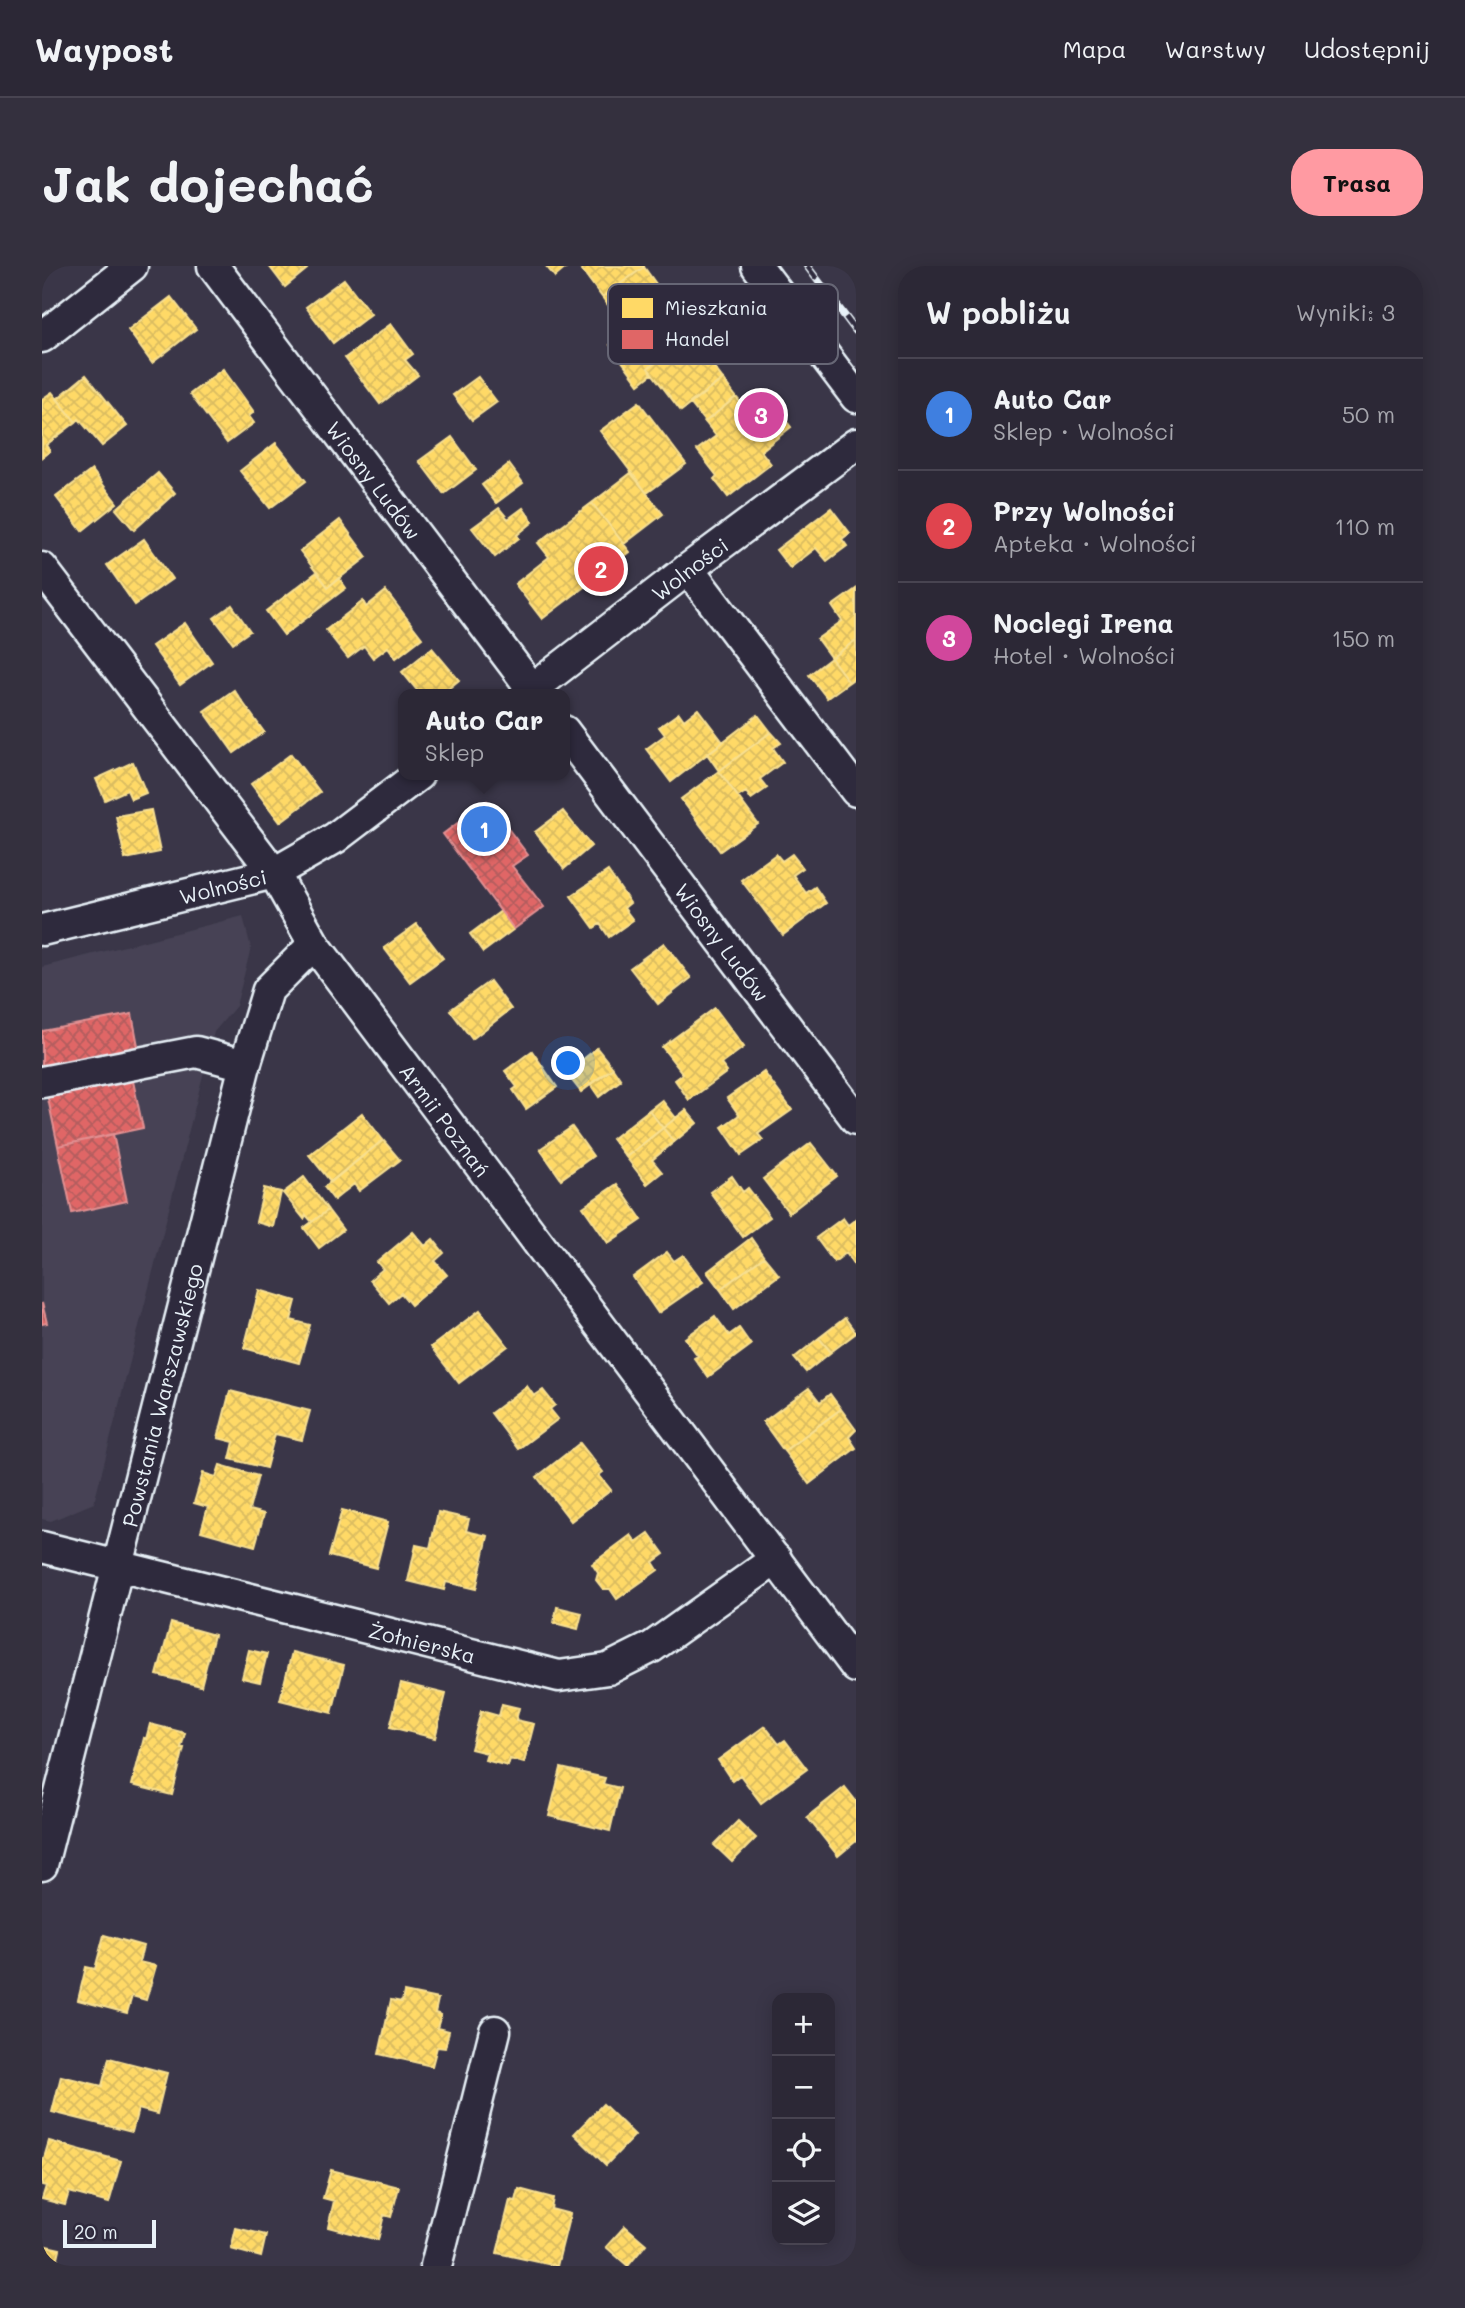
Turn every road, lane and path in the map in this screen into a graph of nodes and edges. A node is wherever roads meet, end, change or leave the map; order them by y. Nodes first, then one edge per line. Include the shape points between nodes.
1 (132, 266) edge
2 (213, 266) edge
3 (757, 266) edge
4 (771, 284) edge
5 (42, 337) edge
6 (831, 364) edge
7 (856, 397) edge
8 (856, 444) edge
9 (42, 568) edge
10 (688, 569) junction
11 (529, 689) edge
12 (537, 689) edge
13 (570, 738) edge
14 (411, 780) edge
15 (856, 791) edge
16 (274, 873) junction
17 (42, 930) edge
18 (314, 944) junction
19 (245, 1065) junction
20 (42, 1082) edge
21 (856, 1119) edge
22 (42, 1547) edge
23 (776, 1559) junction
24 (119, 1567) junction
25 (856, 1667) edge
26 (42, 1865) edge
27 (495, 2031) dead end
28 (436, 2266) edge

1 - 5 street
2 - 11 street, Wiosny Ludów
3 - 4 street
6 - 7 street
8 - 10 street, Wolności
9 - 16 street, Armii Poznań
10 - 12 street, Wolności
10 - 15 street
13 - 21 street, Wiosny Ludów
14 - 16 street, Wolności via 335,838
16 - 17 street, Wolności
16 - 18 street, Armii Poznań
18 - 19 street, Powstania Warszawskiego via 268,990
18 - 23 street, Armii Poznań
19 - 20 street via 196,1052
19 - 24 street, Powstania Warszawskiego
22 - 24 street, Żołnierska
23 - 24 street, Żołnierska via 652,1647 608,1670 559,1676
23 - 25 street, Armii Poznań
24 - 26 street, Powstania Warszawskiego
27 - 28 street

